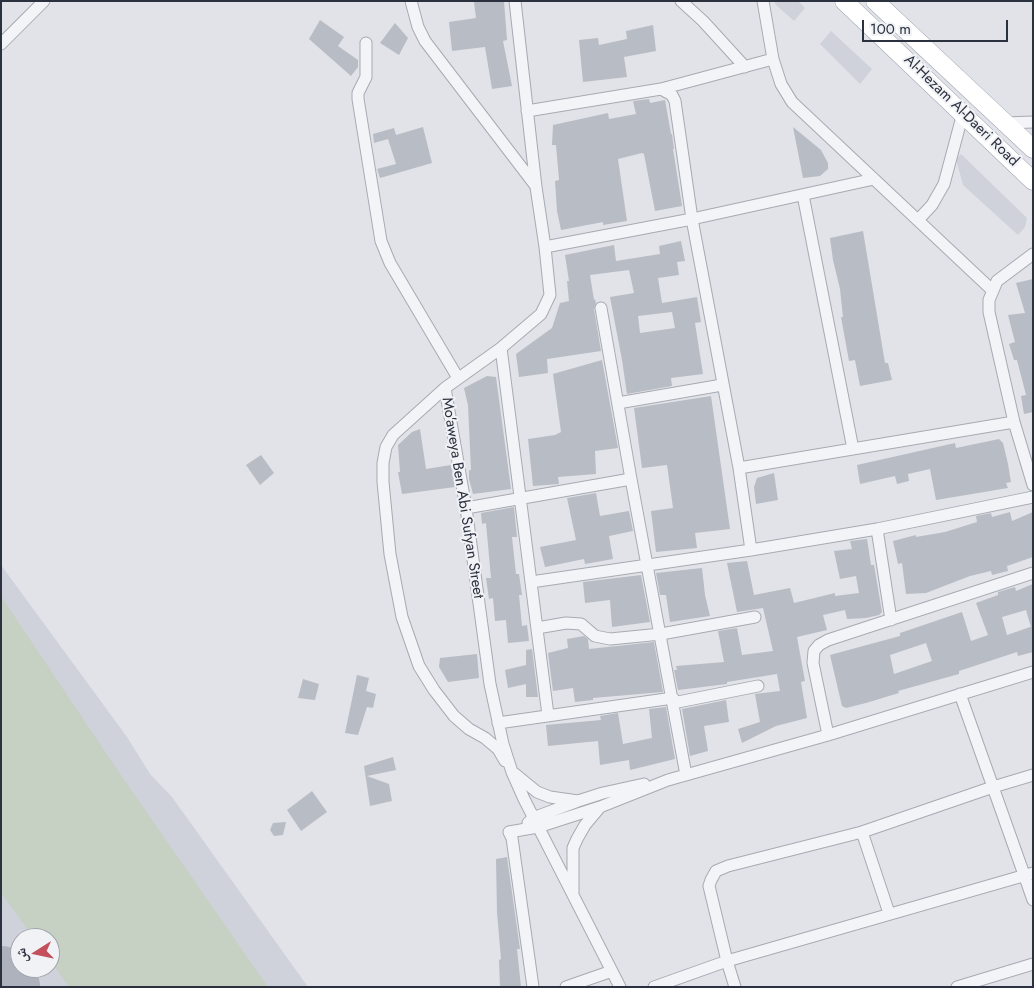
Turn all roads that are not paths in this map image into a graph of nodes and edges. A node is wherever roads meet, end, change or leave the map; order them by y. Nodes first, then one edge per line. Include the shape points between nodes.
1 (44, 1) edge
2 (410, 1) edge
3 (515, 1) edge
4 (681, 1) edge
5 (763, 1) edge
6 (844, 1) edge
7 (875, 1) edge
8 (1, 44) edge
9 (366, 44) dead end
10 (773, 59) junction
11 (745, 67) junction
12 (959, 79) junction
13 (661, 89) junction
14 (945, 96) junction
15 (527, 112) junction
16 (963, 113) junction
17 (1033, 122) edge
18 (1006, 123) junction
19 (1033, 149) edge
20 (874, 179) junction
21 (1033, 180) edge
22 (536, 186) junction
23 (803, 195) junction
24 (692, 219) junction
25 (918, 220) junction
26 (545, 247) junction
27 (1033, 254) edge
28 (992, 290) junction
29 (601, 308) dead end
30 (501, 348) junction
31 (458, 378) junction
32 (722, 385) junction
33 (445, 388) junction
34 (618, 404) junction
35 (1014, 422) junction
36 (852, 449) junction
37 (739, 468) junction
38 (631, 479) junction
39 (1033, 485) edge
40 (1033, 497) edge
41 (519, 498) junction
42 (466, 508) junction
43 (876, 529) junction
44 (751, 550) junction
45 (647, 566) junction
46 (1033, 573) edge
47 (531, 582) junction
48 (755, 617) dead end
49 (891, 620) junction
50 (537, 628) junction
51 (660, 634) junction
52 (1033, 672) edge
53 (758, 686) dead end
54 (960, 694) junction
55 (673, 701) junction
56 (548, 715) junction
57 (498, 723) junction
58 (828, 735) junction
59 (512, 772) junction
60 (686, 775) junction
61 (1033, 776) edge
62 (668, 780) junction
63 (993, 787) junction
64 (578, 801) junction
65 (600, 807) junction
66 (536, 822) junction
67 (862, 832) junction
68 (1028, 874) edge
69 (574, 897) junction
70 (1033, 900) edge
71 (889, 913) junction
72 (727, 961) junction
73 (1033, 964) edge
74 (612, 971) junction
75 (533, 987) edge
76 (566, 987) edge
77 (620, 987) edge
78 (654, 987) edge
79 (735, 987) edge
80 (957, 987) edge

1 - 8 street
2 - 22 street via 425,41
3 - 15 street, Mo'aweya Ben Abi Sufyan Street
4 - 11 street
5 - 10 street
6 - 14 main road, Al-Hezam Al-Daeri Road
7 - 12 main road, Al-Hezam Al-Daeri Road
9 - 31 street via 366,77 358,99 381,241 390,263
10 - 11 street
10 - 20 street via 781,84 792,102
11 - 13 street
12 - 14 main road
12 - 18 main road, Al-Hezam Al-Daeri Road
13 - 15 street
13 - 24 street via 675,100
14 - 16 main road, Al-Hezam Al-Daeri Road
15 - 22 street, Mo'aweya Ben Abi Sufyan Street
16 - 21 main road, Al-Hezam Al-Daeri Road
16 - 25 street via 944,184 932,205
17 - 18 street
18 - 19 main road, Al-Hezam Al-Daeri Road
20 - 23 street
20 - 25 street
22 - 26 street, Mo'aweya Ben Abi Sufyan Street
23 - 24 street
23 - 36 street
24 - 26 street
24 - 32 street
25 - 28 street
26 - 30 street, Mo'aweya Ben Abi Sufyan Street via 550,294 546,306
27 - 28 street via 997,281
28 - 35 street via 989,312
29 - 34 street
30 - 31 street, Mo'aweya Ben Abi Sufyan Street
30 - 41 street
31 - 33 street, Mo'aweya Ben Abi Sufyan Street
32 - 34 street
32 - 37 street
33 - 42 street, Mo'aweya Ben Abi Sufyan Street
33 - 59 street via 392,435 386,447 383,482 390,554 402,617 419,666 454,716 498,749
34 - 38 street
35 - 36 street
35 - 39 street
36 - 37 street
37 - 44 street
38 - 41 street
38 - 45 street
40 - 43 street
41 - 42 street
41 - 47 street
42 - 57 street, Mo'aweya Ben Abi Sufyan Street via 485,653
43 - 44 street
43 - 49 street
44 - 45 street
45 - 47 street
45 - 51 street
46 - 49 street
47 - 50 street
48 - 51 street
49 - 58 street via 828,640 814,651 815,675
50 - 51 street via 581,624 595,636 610,639
50 - 56 street
51 - 55 street
52 - 54 street
53 - 55 street
54 - 58 street
54 - 63 street
55 - 56 street
55 - 60 street
56 - 57 street
57 - 59 street, Mo'aweya Ben Abi Sufyan Street
58 - 60 street
59 - 64 street via 537,792
59 - 66 street, Mo'aweya Ben Abi Sufyan Street
60 - 62 street
61 - 63 street
62 - 64 street
62 - 65 street
63 - 67 street
63 - 68 street
64 - 66 street
65 - 66 street
65 - 69 street via 585,825 573,848
66 - 69 street, Mo'aweya Ben Abi Sufyan Street
66 - 75 street via 509,832
67 - 71 street
67 - 72 street via 716,871 709,886
68 - 70 street
68 - 71 street
69 - 74 street, Mo'aweya Ben Abi Sufyan Street
71 - 72 street
72 - 78 street
72 - 79 street
73 - 80 street
74 - 76 street
74 - 77 street, Mo'aweya Ben Abi Sufyan Street

